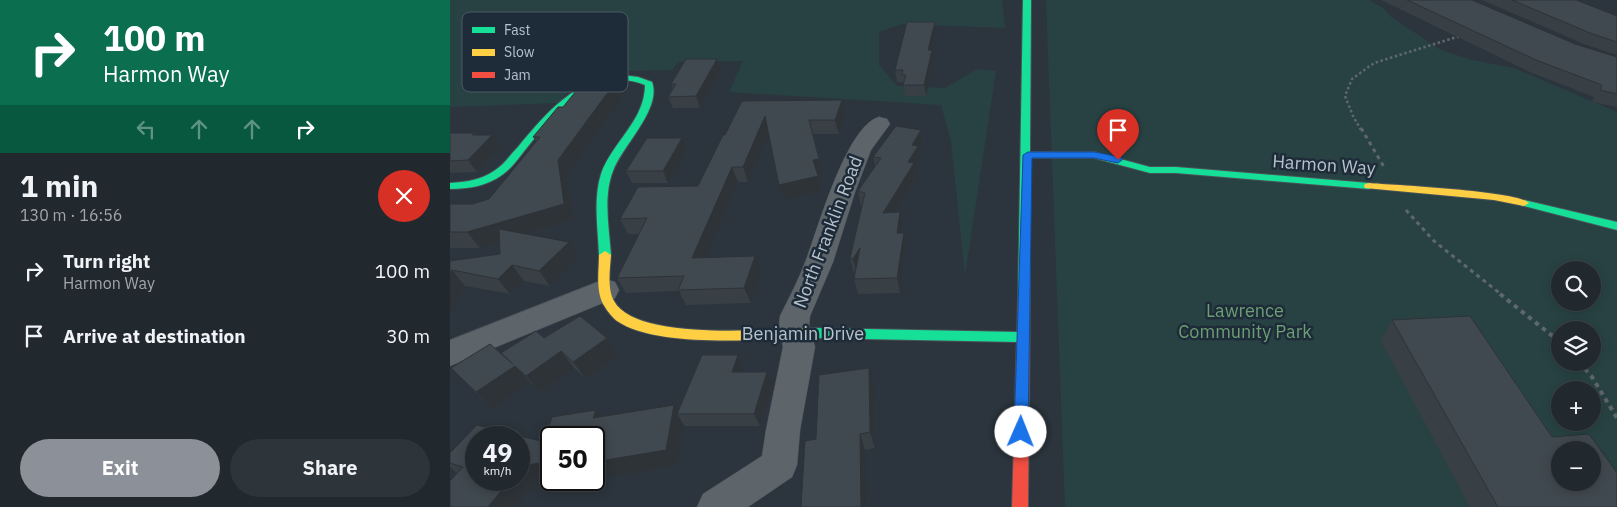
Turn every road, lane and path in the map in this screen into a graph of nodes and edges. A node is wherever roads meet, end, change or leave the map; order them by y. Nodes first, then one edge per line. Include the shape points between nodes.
1 (1027, 0) edge
2 (1465, 35) edge
3 (628, 77) edge
4 (577, 92) edge
5 (879, 124) dead end
6 (1028, 155) junction
7 (450, 186) edge
8 (1397, 188) junction
9 (1617, 226) edge
10 (605, 290) junction
11 (796, 333) junction
12 (1551, 335) edge
13 (1023, 338) junction
14 (450, 352) edge
15 (1586, 371) edge
16 (1617, 418) edge
17 (716, 507) edge
18 (1020, 507) edge

1 - 6 street
2 - 8 path via 1374,63 1352,79 1345,96 1353,116
3 - 10 street, Benjamin Drive via 644,80 650,90 647,107 604,178
4 - 7 street, Benjamin Drive via 556,106 493,178 476,184
5 - 11 street, North Franklin Road via 862,146 842,192 819,262 795,316
6 - 8 street, Harmon Way via 1094,155 1150,170
6 - 13 street
8 - 9 street, Harmon Way via 1507,199
8 - 12 path via 1408,214 1434,241
10 - 11 street, Benjamin Drive via 609,306 619,317 644,328 684,335
10 - 14 street
11 - 13 street, Benjamin Drive
11 - 17 street, North Franklin Road via 799,346 779,465
13 - 18 street
15 - 16 path

